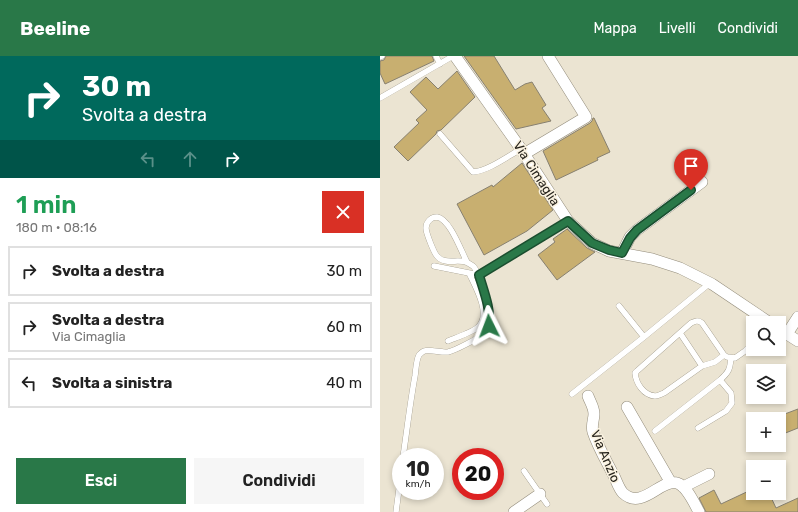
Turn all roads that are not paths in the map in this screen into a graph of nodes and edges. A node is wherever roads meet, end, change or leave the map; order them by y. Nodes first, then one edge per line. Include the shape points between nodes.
1 (436, 56) edge
2 (454, 56) edge
3 (548, 56) edge
4 (440, 64) junction
5 (380, 98) edge
6 (440, 134) dead end
7 (523, 151) junction
8 (702, 182) dead end
9 (568, 221) junction
10 (622, 253) junction
11 (466, 262) junction
12 (434, 266) dead end
13 (469, 273) junction
14 (479, 275) junction
15 (710, 283) junction
16 (619, 306) dead end
17 (760, 316) edge
18 (798, 317) edge
19 (786, 328) edge
20 (680, 333) junction
21 (786, 333) edge
22 (644, 337) junction
23 (448, 341) dead end
24 (798, 342) edge
25 (746, 349) edge
26 (724, 356) junction
27 (731, 358) junction
28 (702, 366) junction
29 (720, 380) junction
30 (572, 394) dead end
31 (588, 396) dead end
32 (627, 407) dead end
33 (698, 428) dead end
34 (655, 431) dead end
35 (404, 448) edge
36 (524, 471) dead end
37 (709, 474) dead end
38 (671, 483) junction
39 (683, 487) junction
40 (540, 494) junction
41 (398, 500) edge
42 (547, 504) dead end
43 (396, 512) edge
44 (514, 512) edge
45 (698, 512) edge

1 - 4 lane
2 - 4 lane
2 - 7 street, Via Cimaglia
3 - 7 street via 586,117
4 - 5 lane
6 - 7 lane via 473,172
7 - 9 street, Via Cimaglia
8 - 10 street via 637,230
9 - 10 street, Via Cimaglia via 592,243
9 - 14 lane
10 - 15 street, Via Cimaglia via 680,268
11 - 11 lane via 447,223 440,218 430,219 426,229 437,257 447,261
11 - 14 lane via 473,266
12 - 13 lane
13 - 14 lane
13 - 23 lane via 480,299 482,322 479,327
14 - 35 lane via 486,297 489,326 485,333 458,349 450,352 428,350 420,354
15 - 17 street, Via Cimaglia
15 - 22 lane
16 - 22 lane
18 - 19 street
20 - 26 lane via 691,323 700,322
20 - 28 lane
20 - 28 lane via 637,371 636,377 641,389 654,396 659,395
21 - 24 street
22 - 30 lane
25 - 27 lane
26 - 27 lane
26 - 28 lane
27 - 29 lane via 730,368
29 - 33 lane via 731,394 732,403 726,411
29 - 34 lane
31 - 38 street, Via Anzio via 594,411 594,432 621,491 637,498
32 - 38 street
36 - 40 lane
37 - 39 street
38 - 39 street
39 - 45 street
40 - 42 lane
40 - 44 street
41 - 43 lane

